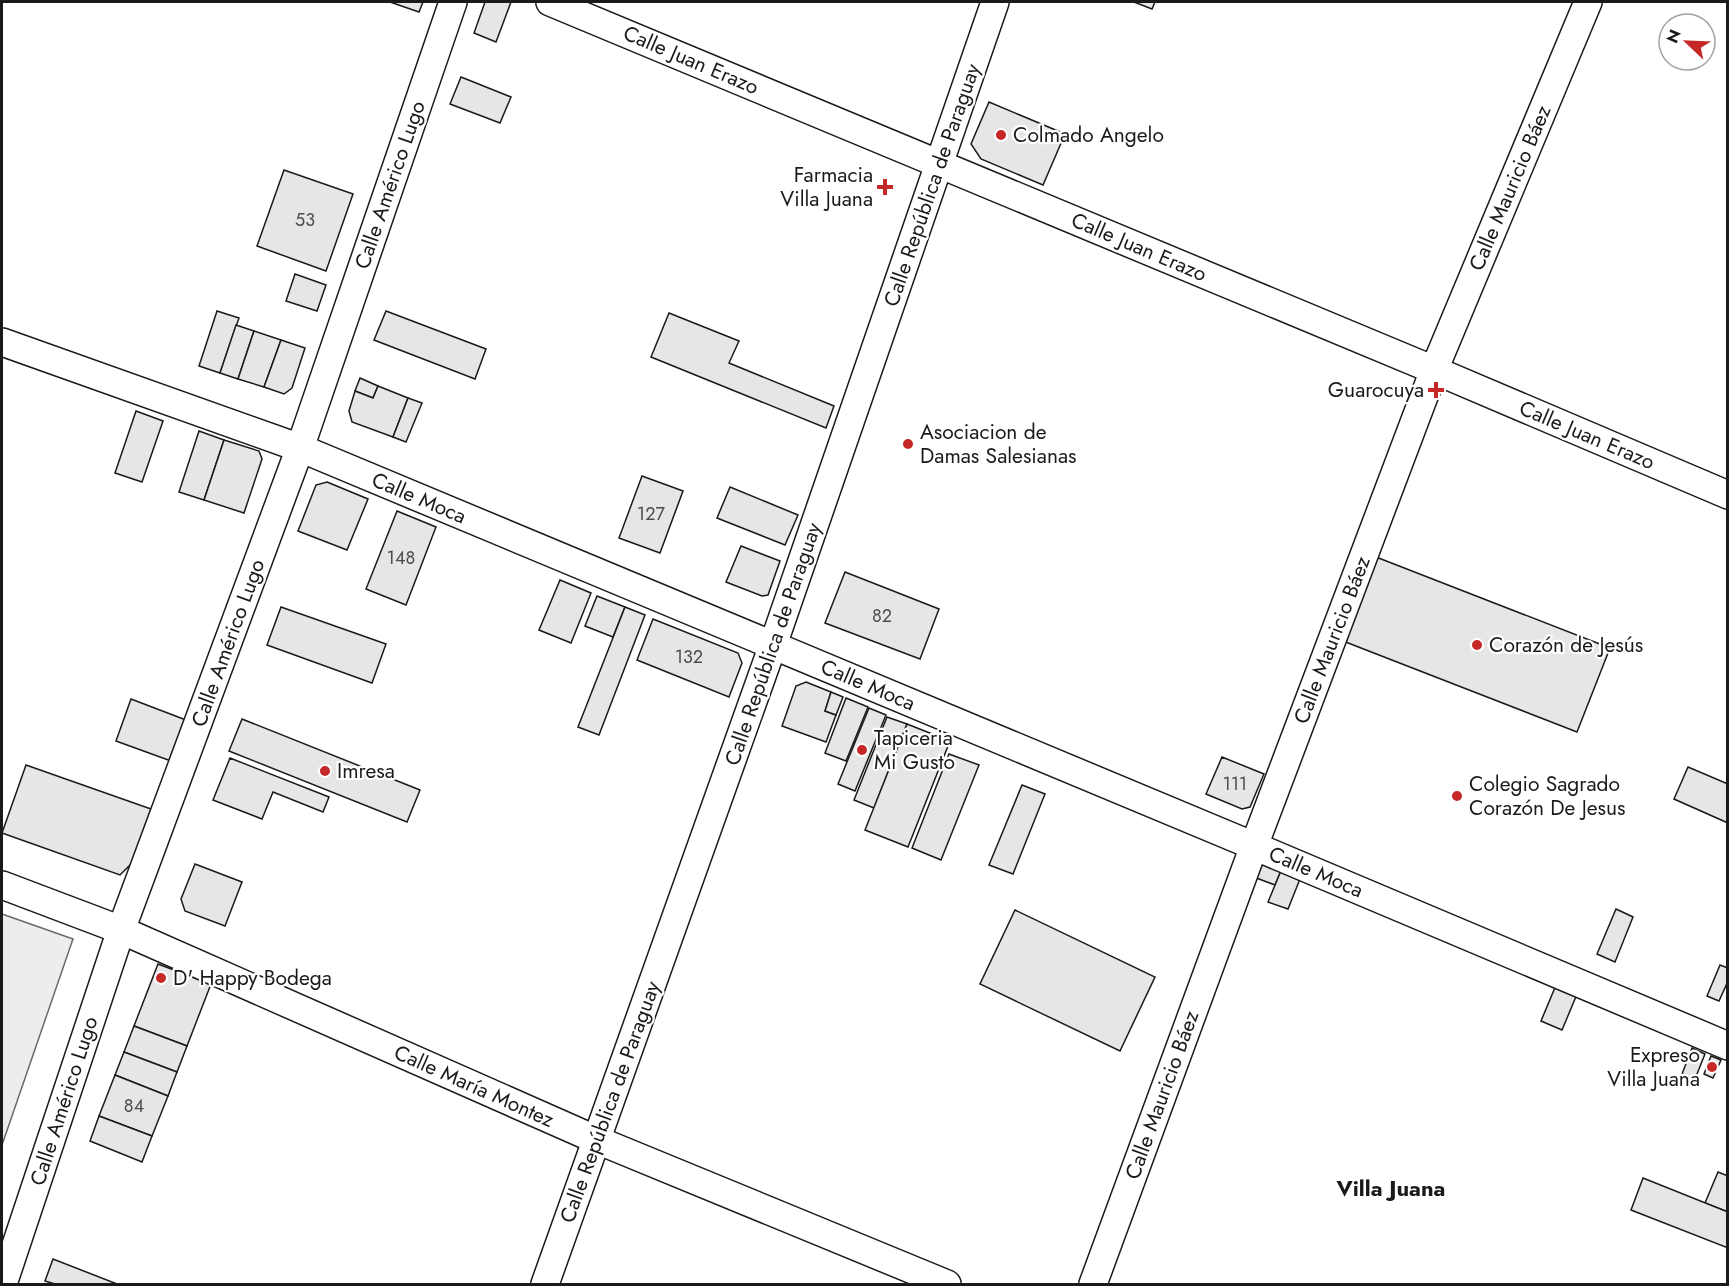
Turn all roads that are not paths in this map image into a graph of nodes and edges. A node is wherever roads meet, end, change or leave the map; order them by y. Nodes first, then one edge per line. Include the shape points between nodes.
1 (453, 2) edge
2 (550, 2) edge
3 (995, 2) edge
4 (1588, 2) edge
5 (939, 163) junction
6 (2, 342) edge
7 (1434, 370) junction
8 (300, 448) junction
9 (1728, 495) edge
10 (773, 645) junction
11 (1254, 846) junction
12 (2, 885) edge
13 (121, 930) junction
14 (1728, 1046) edge
15 (597, 1140) junction
16 (3, 1284) edge
17 (545, 1284) edge
18 (946, 1284) edge
19 (1093, 1284) edge

1 - 8 street, Calle Américo Lugo
2 - 5 street, Calle Juan Erazo
3 - 5 street, Calle República de Paraguay
4 - 7 street, Calle Mauricio Báez
5 - 7 street, Calle Juan Erazo
5 - 10 street, Calle República de Paraguay
6 - 8 street, Calle Moca
7 - 9 street, Calle Juan Erazo
7 - 11 street, Calle Mauricio Báez
8 - 10 street, Calle Moca
8 - 13 street, Calle Américo Lugo
10 - 11 street, Calle Moca
10 - 15 street, Calle República de Paraguay
11 - 14 street, Calle Moca
11 - 19 street, Calle Mauricio Báez
12 - 13 street, Calle María Montez
13 - 15 street, Calle María Montez
13 - 16 street, Calle Américo Lugo
15 - 17 street, Calle República de Paraguay
15 - 18 street, Calle María Montez

